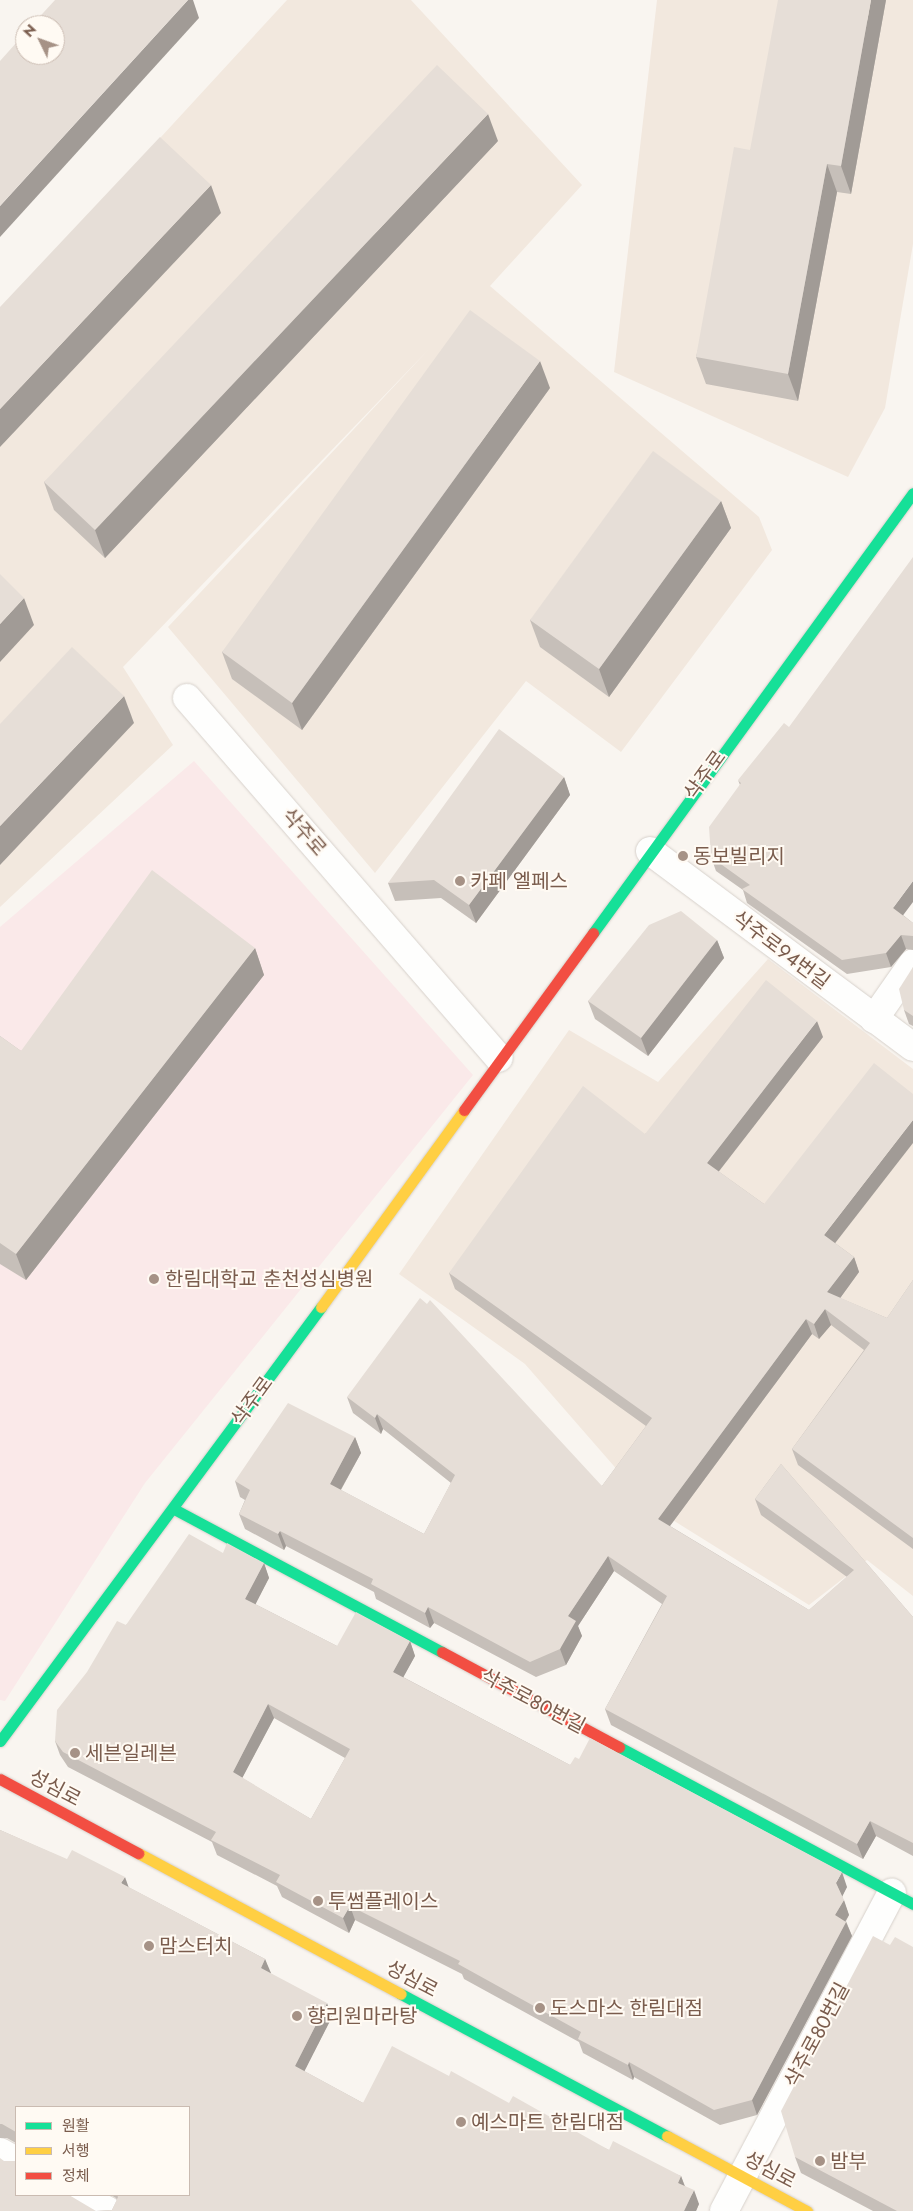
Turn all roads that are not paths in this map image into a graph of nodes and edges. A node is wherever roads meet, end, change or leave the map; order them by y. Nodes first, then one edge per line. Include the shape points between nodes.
1 (913, 493) edge
2 (186, 698) dead end
3 (650, 852) junction
4 (913, 963) edge
5 (874, 1019) junction
6 (913, 1048) edge
7 (499, 1058) junction
8 (174, 1509) junction
9 (0, 1741) edge
10 (0, 1779) edge
11 (902, 1899) edge
12 (0, 2152) edge
13 (15, 2160) edge
14 (742, 2176) junction
15 (80, 2196) edge
16 (108, 2211) edge
17 (724, 2211) edge
18 (807, 2211) edge

1 - 3 street, 삭주로
2 - 7 street, 삭주로
3 - 5 street, 삭주로94번길
3 - 7 street, 삭주로
4 - 5 street
5 - 6 street, 삭주로94번길
7 - 8 street, 삭주로
8 - 9 street, 삭주로
8 - 11 street, 삭주로80번길
10 - 14 street, 성심로
11 - 14 street, 삭주로80번길
12 - 13 street
14 - 17 street, 삭주로80번길
14 - 18 street, 성심로
15 - 16 street

